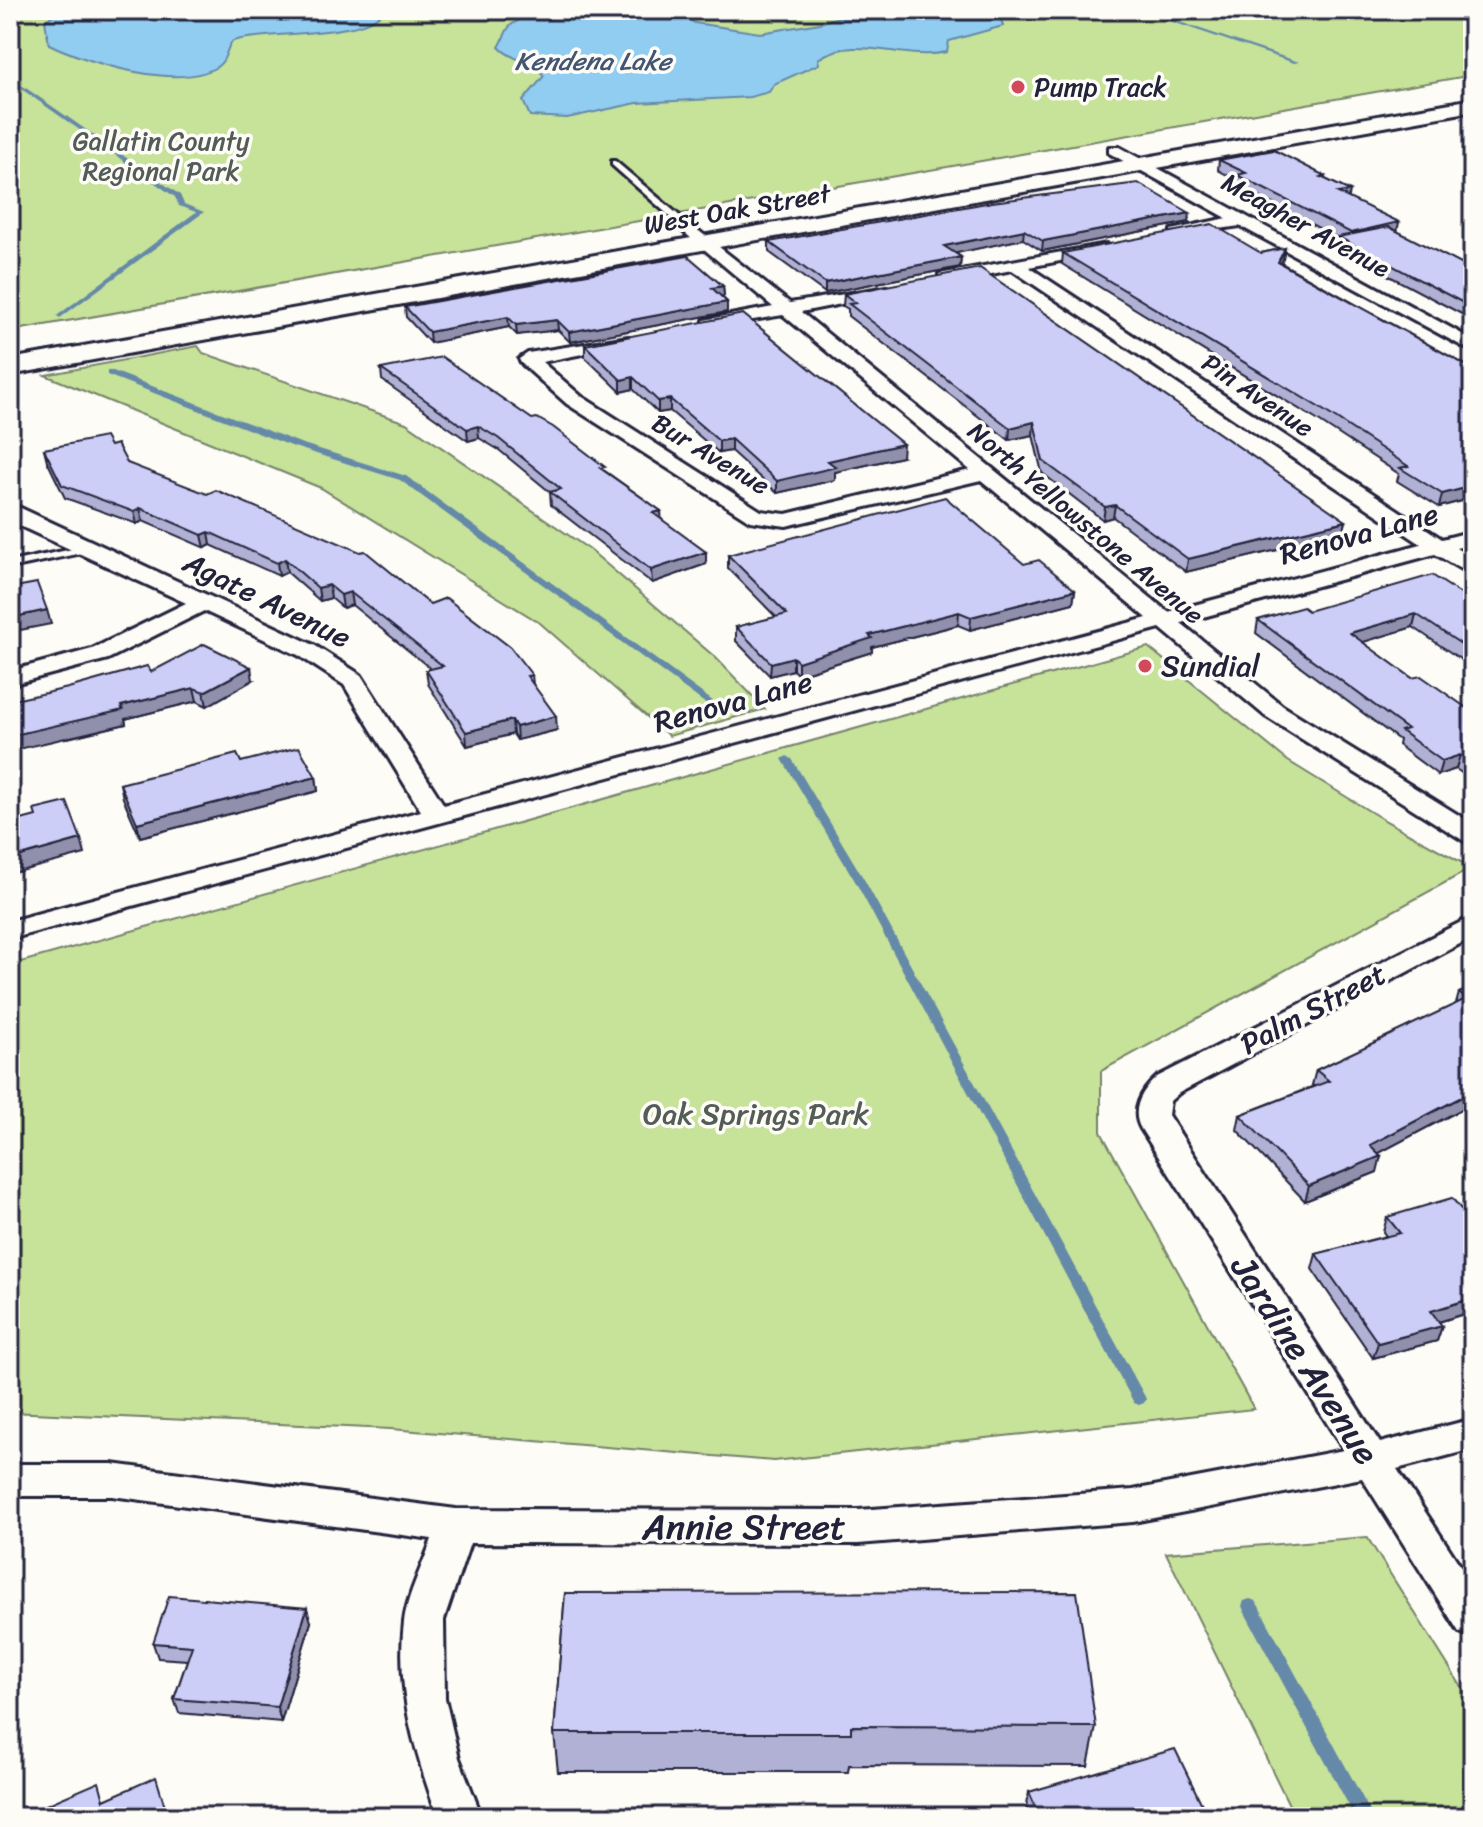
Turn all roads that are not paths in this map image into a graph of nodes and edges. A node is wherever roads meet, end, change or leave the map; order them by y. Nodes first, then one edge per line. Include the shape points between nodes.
1 (1473, 87) edge
2 (1473, 105) edge
3 (1114, 150) junction
4 (615, 163) dead end
5 (1144, 166) junction
6 (1244, 220) junction
7 (685, 225) junction
8 (1152, 238) edge
9 (706, 243) junction
10 (1122, 244) edge
11 (1015, 265) junction
12 (927, 282) edge
13 (898, 287) edge
14 (249, 301) dead end
15 (785, 309) junction
16 (698, 326) edge
17 (637, 338) edge
18 (1473, 347) edge
19 (10, 367) edge
20 (983, 473) junction
21 (10, 509) edge
22 (1473, 537) edge
23 (1438, 546) junction
24 (87, 549) junction
25 (10, 565) edge
26 (1473, 569) edge
27 (203, 603) junction
28 (1161, 621) junction
29 (10, 678) edge
30 (436, 814) junction
31 (1473, 835) edge
32 (1473, 925) edge
33 (10, 930) edge
34 (1155, 1096) joint
35 (1473, 1434) edge
36 (1370, 1461) junction
37 (10, 1480) edge
38 (456, 1526) junction
39 (1473, 1619) edge
40 (460, 1817) edge

1 - 3 main road, West Oak Street
2 - 5 main road, West Oak Street
3 - 5 street, Meagher Avenue
3 - 7 main road, West Oak Street
4 - 7 lane
5 - 6 street, Meagher Avenue
5 - 9 main road, West Oak Street
6 - 8 street
6 - 18 street, Meagher Avenue
7 - 9 street, North Yellowstone Avenue
7 - 14 main road, West Oak Street
9 - 15 street, North Yellowstone Avenue
9 - 19 main road, West Oak Street
10 - 11 street
11 - 12 street
11 - 23 street, Pin Avenue
13 - 15 street
15 - 16 street
15 - 20 street, North Yellowstone Avenue
17 - 20 street, Bur Avenue via 528,359 625,436 757,517 786,520
20 - 28 street, North Yellowstone Avenue
21 - 24 street, Agate Avenue
22 - 23 street, Renova Lane
23 - 26 street, Pin Avenue
23 - 28 street, Renova Lane
24 - 25 lane
24 - 27 street, Agate Avenue
27 - 29 street via 100,654
27 - 30 street, Agate Avenue via 327,660 353,680
28 - 30 street, Renova Lane
28 - 31 street, North Yellowstone Avenue via 1274,711
30 - 33 street, Renova Lane
32 - 34 street, Palm Street
34 - 36 street, Jardine Avenue via 1152,1121
35 - 36 street, Annie Street
36 - 38 street, Annie Street via 1133,1506 858,1527
36 - 39 street, Jardine Avenue
37 - 38 street, Annie Street via 112,1480
38 - 40 street via 424,1620 424,1698

